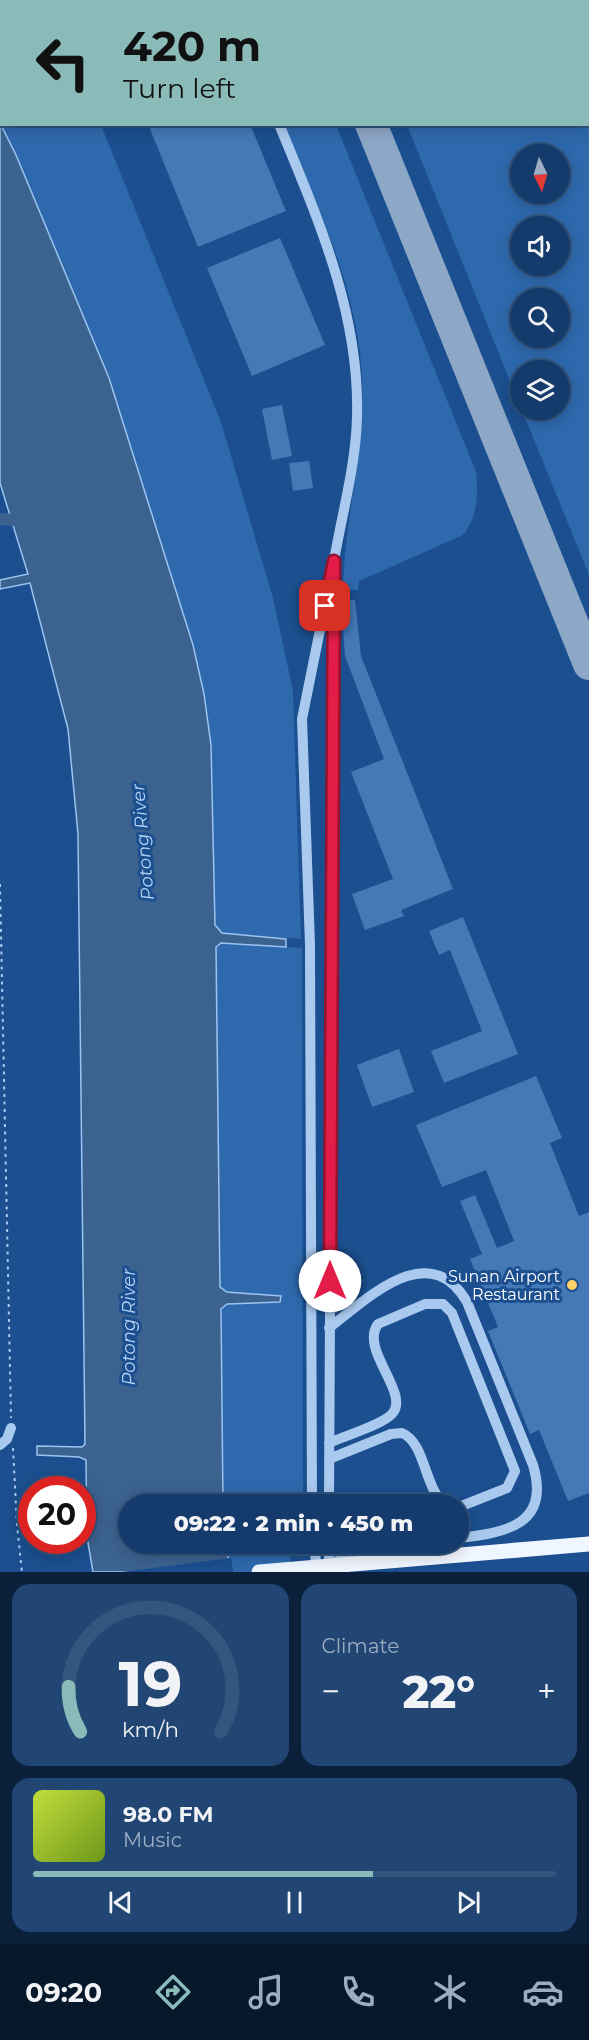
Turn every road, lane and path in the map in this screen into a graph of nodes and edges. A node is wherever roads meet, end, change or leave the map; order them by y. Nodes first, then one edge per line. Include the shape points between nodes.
1 (280, 126) edge
2 (334, 561) junction
3 (0, 884) edge
4 (329, 1328) junction
5 (10, 1428) junction
6 (329, 1443) junction
7 (0, 1445) edge
8 (329, 1459) junction
9 (312, 1494) edge
10 (329, 1494) edge
11 (436, 1494) edge
12 (469, 1503) edge
13 (469, 1537) edge
14 (589, 1544) edge
15 (351, 1554) edge
16 (321, 1568) edge
17 (22, 1572) edge
18 (259, 1572) edge

1 - 2 street via 342,290 355,345 357,418
2 - 4 street
2 - 9 street via 303,719 310,945
3 - 5 path
4 - 6 street
4 - 13 street via 380,1289 408,1275 425,1273 448,1279 459,1288 533,1465 536,1495 524,1521 501,1532
5 - 7 street
5 - 17 path
6 - 8 street
6 - 12 street via 394,1412 396,1401 373,1340 378,1324 425,1304 443,1304 452,1313 515,1471 507,1488
8 - 10 street
8 - 11 street via 402,1433 414,1443
14 - 16 main road
15 - 16 street
16 - 18 main road

